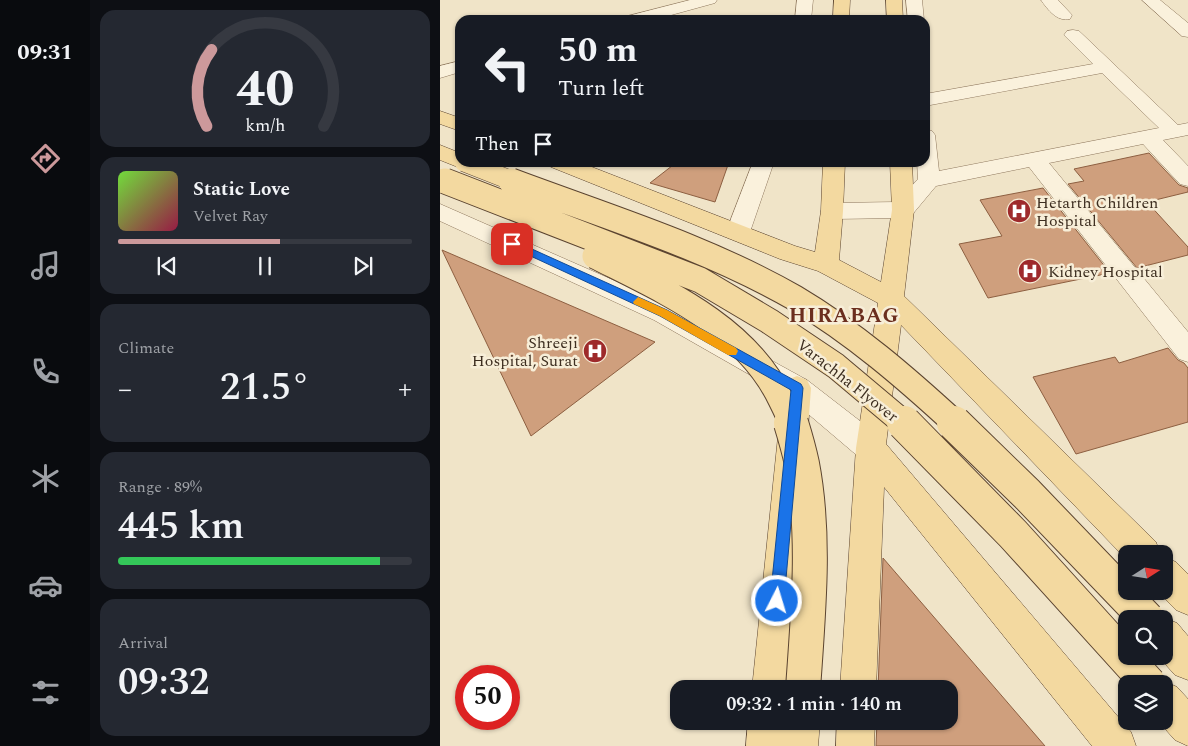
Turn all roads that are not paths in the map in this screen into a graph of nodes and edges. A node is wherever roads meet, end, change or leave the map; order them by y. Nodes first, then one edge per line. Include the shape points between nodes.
1 (709, 0) edge
2 (805, 0) edge
3 (842, 0) edge
4 (894, 0) edge
5 (914, 0) edge
6 (1049, 0) edge
7 (1150, 0) edge
8 (653, 15) edge
9 (804, 15) edge
10 (841, 15) edge
11 (895, 15) edge
12 (916, 15) edge
13 (1064, 16) dead end
14 (1188, 32) edge
15 (1073, 35) dead end
16 (1107, 67) junction
17 (455, 68) edge
18 (440, 72) edge
19 (930, 99) edge
20 (1181, 131) edge
21 (1148, 137) junction
22 (440, 152) edge
23 (1035, 160) junction
24 (571, 167) edge
25 (762, 167) edge
26 (834, 167) edge
27 (901, 167) edge
28 (928, 167) edge
29 (454, 171) edge
30 (1188, 179) edge
31 (929, 180) junction
32 (903, 210) junction
33 (832, 211) junction
34 (440, 212) edge
35 (738, 232) junction
36 (826, 264) junction
37 (890, 298) junction
38 (1188, 350) edge
39 (797, 388) junction
40 (871, 448) junction
41 (1135, 545) edge
42 (1173, 583) edge
43 (1188, 598) edge
44 (1138, 610) edge
45 (1173, 646) edge
46 (1188, 662) edge
47 (1141, 675) edge
48 (771, 680) edge
49 (804, 680) edge
50 (858, 680) edge
51 (1173, 710) edge
52 (1188, 727) edge
53 (766, 730) edge
54 (801, 730) edge
55 (856, 730) edge
56 (765, 746) edge
57 (800, 746) edge
58 (855, 746) edge
59 (1117, 746) edge

1 - 8 street
2 - 9 street
3 - 10 main road
4 - 11 main road
5 - 12 street
6 - 13 street
7 - 14 street
15 - 16 street
16 - 19 street
16 - 20 street
17 - 18 street
20 - 21 street
21 - 23 street
21 - 30 street
22 - 29 main road, Varachha Flyover
23 - 31 street
23 - 38 street
24 - 35 main road
25 - 35 street
26 - 33 main road
27 - 32 main road
28 - 31 street
29 - 44 main road, Varachha Flyover, bridge via 716,258 794,298 857,340 940,409
29 - 47 main road, Varachha Flyover, bridge via 700,280 769,320 836,366 912,430 1013,534
29 - 49 main road, bridge via 689,306 747,350 770,379 801,452 807,500 810,568
31 - 32 street
32 - 33 street
32 - 37 main road
33 - 36 main road
34 - 39 street via 664,313
35 - 36 main road via 788,253
36 - 37 main road
37 - 40 main road
37 - 41 main road
39 - 40 street
39 - 48 main road
40 - 50 main road
40 - 59 main road
42 - 43 main road
45 - 46 main road
51 - 52 main road
53 - 56 main road
54 - 57 main road
55 - 58 main road

